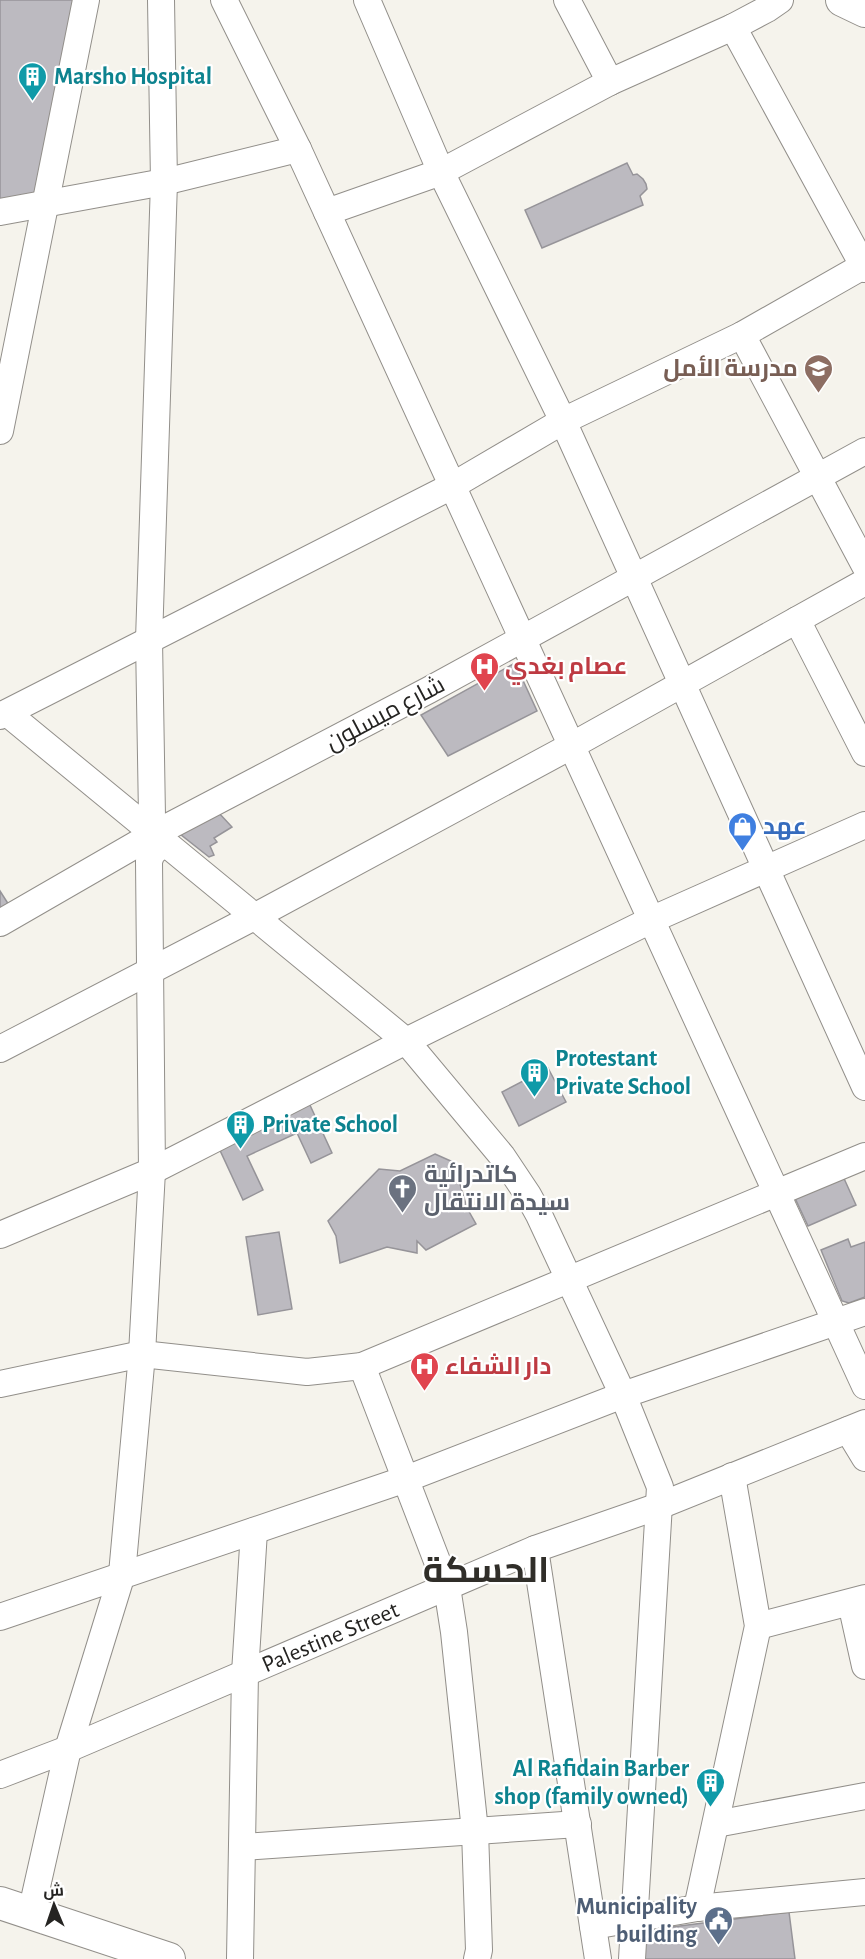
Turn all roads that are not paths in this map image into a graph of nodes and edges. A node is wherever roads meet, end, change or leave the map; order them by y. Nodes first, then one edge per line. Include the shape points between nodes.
1 (86, 0) edge
2 (161, 0) edge
3 (224, 0) edge
4 (367, 0) edge
5 (567, 0) edge
6 (780, 0) edge
7 (842, 0) edge
8 (865, 11) edge
9 (733, 27) junction
10 (610, 82) junction
11 (298, 148) junction
12 (441, 172) junction
13 (164, 182) junction
14 (45, 204) junction
15 (0, 212) edge
16 (327, 212) junction
17 (864, 266) edge
18 (742, 335) junction
19 (563, 421) junction
20 (0, 431) edge
21 (865, 451) edge
22 (817, 477) junction
23 (452, 486) junction
24 (865, 566) edge
25 (633, 578) junction
26 (865, 582) edge
27 (796, 620) junction
28 (522, 639) junction
29 (149, 640) junction
30 (682, 684) junction
31 (4, 715) edge
32 (571, 746) junction
33 (865, 753) edge
34 (865, 825) edge
35 (156, 834) junction
36 (766, 870) junction
37 (254, 917) junction
38 (651, 920) junction
39 (0, 923) edge
40 (149, 971) junction
41 (406, 1041) junction
42 (0, 1049) edge
43 (865, 1087) edge
44 (865, 1156) edge
45 (152, 1171) junction
46 (777, 1194) junction
47 (0, 1235) edge
48 (569, 1279) junction
49 (865, 1312) edge
50 (836, 1322) junction
51 (142, 1354) junction
52 (362, 1366) junction
53 (0, 1384) edge
54 (865, 1386) edge
55 (623, 1395) junction
56 (856, 1426) edge
57 (865, 1458) edge
58 (732, 1476) junction
59 (406, 1479) junction
60 (659, 1506) junction
61 (254, 1531) junction
62 (536, 1549) junction
63 (122, 1574) junction
64 (447, 1587) junction
65 (858, 1600) edge
66 (0, 1617) edge
67 (758, 1626) junction
68 (865, 1666) edge
69 (245, 1673) junction
70 (68, 1749) junction
71 (0, 1776) edge
72 (865, 1796) edge
73 (578, 1824) junction
74 (716, 1824) junction
75 (476, 1831) junction
76 (242, 1847) junction
77 (865, 1892) edge
78 (0, 1903) edge
79 (697, 1908) junction
80 (31, 1913) junction
81 (634, 1919) junction
82 (593, 1926) junction
83 (106, 1948) edge
84 (169, 1959) edge
85 (240, 1959) edge
86 (477, 1959) edge
87 (598, 1959) edge
88 (632, 1959) edge

1 - 14 street
2 - 13 street
3 - 11 street
4 - 12 street
5 - 10 street
6 - 9 street
7 - 8 street
9 - 10 street
9 - 17 street
10 - 12 street
11 - 13 street
11 - 16 street
12 - 16 street
12 - 19 street
13 - 14 street
13 - 29 street
14 - 15 street
14 - 20 street
16 - 23 street
17 - 18 street
18 - 19 street
18 - 22 street
19 - 23 street
19 - 25 street
21 - 22 street, شارع ميسلون
22 - 24 street
22 - 25 street, شارع ميسلون
23 - 28 street
23 - 29 street
25 - 28 street, شارع ميسلون
25 - 30 street
26 - 27 street
27 - 30 street
27 - 33 street
28 - 32 street
28 - 35 street, شارع ميسلون
29 - 31 street
29 - 35 street via 152,816
30 - 32 street
30 - 36 street
31 - 35 street
32 - 37 street
32 - 38 street
34 - 36 street
35 - 37 street
35 - 39 street, شارع ميسلون
35 - 40 street via 149,861
36 - 38 street
36 - 43 street
37 - 40 street
37 - 41 street
38 - 41 street
38 - 46 street
40 - 42 street
40 - 45 street
41 - 45 street
41 - 48 street via 516,1175
44 - 46 street
45 - 47 street
45 - 51 street
46 - 48 street
46 - 50 street
48 - 52 street
48 - 55 street
49 - 50 street
50 - 54 street
50 - 55 street
51 - 52 street via 307,1372
51 - 53 street
51 - 63 street
52 - 59 street
55 - 59 street
55 - 60 street via 660,1487
56 - 57 street
56 - 58 street, Palestine Street
58 - 60 street, Palestine Street
58 - 67 street
59 - 61 street
59 - 64 street
60 - 62 street, Palestine Street
60 - 81 street
61 - 63 street
61 - 69 street
62 - 64 street, Palestine Street
62 - 73 street
63 - 66 street
63 - 70 street
64 - 69 street, Palestine Street
64 - 75 street
65 - 67 street
65 - 68 street
67 - 74 street
69 - 70 street, Palestine Street
69 - 76 street
70 - 71 street, Palestine Street
70 - 80 street
72 - 74 street
73 - 75 street
73 - 82 street
74 - 79 street
75 - 76 street
75 - 86 street
76 - 85 street
77 - 79 street
78 - 80 street
79 - 81 street
80 - 83 street
81 - 82 street
81 - 88 street
82 - 87 street
83 - 84 street

